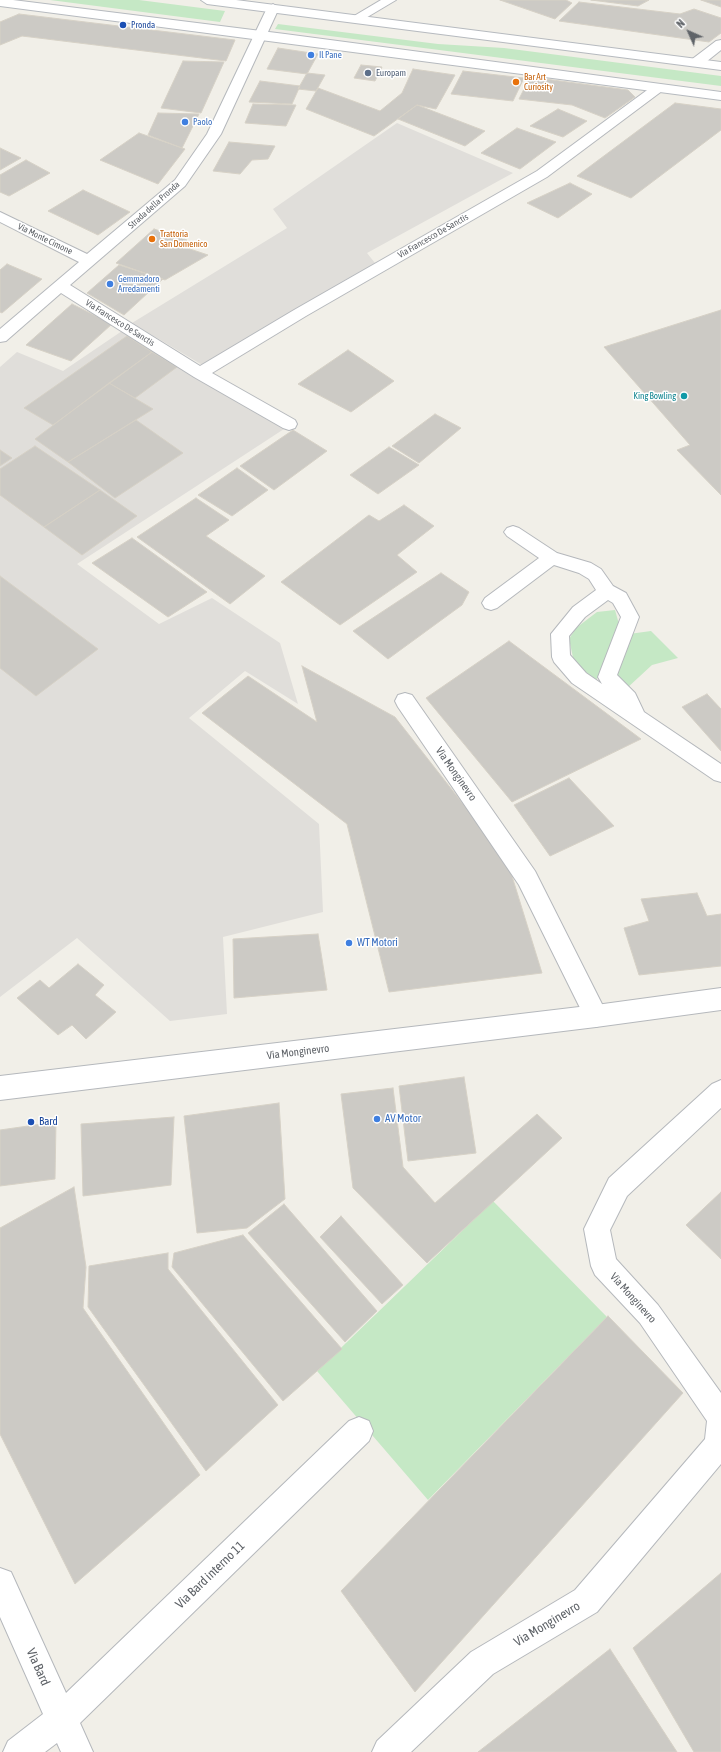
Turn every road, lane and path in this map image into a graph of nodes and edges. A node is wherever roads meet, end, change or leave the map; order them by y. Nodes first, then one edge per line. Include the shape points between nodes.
1 (207, 0) edge
2 (390, 0) edge
3 (0, 3) edge
4 (272, 8) junction
5 (356, 19) junction
6 (260, 35) junction
7 (721, 44) edge
8 (696, 63) junction
9 (721, 66) edge
10 (659, 88) junction
11 (721, 96) edge
12 (0, 216) edge
13 (89, 261) junction
14 (61, 286) junction
15 (0, 337) edge
16 (200, 373) junction
17 (289, 424) dead end
18 (513, 532) dead end
19 (552, 558) junction
20 (607, 591) junction
21 (491, 602) dead end
22 (405, 701) dead end
23 (636, 716) junction
24 (721, 774) edge
25 (720, 1002) edge
26 (596, 1016) junction
27 (0, 1088) edge
28 (721, 1092) edge
29 (721, 1417) edge
30 (359, 1431) dead end
31 (0, 1583) edge
32 (62, 1719) junction
33 (19, 1752) edge
34 (77, 1752) edge
35 (388, 1752) edge

1 - 4 street
2 - 5 street
3 - 6 street
4 - 5 street
4 - 6 street
5 - 8 street
6 - 10 street
6 - 13 street, Strada della Pronda via 214,134 180,183
7 - 8 street
8 - 9 street
10 - 11 street
10 - 16 street, Via Francesco De Sanctis via 542,174 306,309
12 - 13 street, Via Monte Cimone
13 - 14 street, Strada della Pronda
14 - 15 street, Strada della Pronda
14 - 16 street, Via Francesco De Sanctis
16 - 17 street, Via Francesco De Sanctis
18 - 19 lane
19 - 20 lane via 585,568 595,574
19 - 21 lane
20 - 23 lane via 620,598 630,617 607,677 628,698
20 - 23 lane via 579,612 560,634 561,657 579,678
22 - 26 street, Via Monginevro via 527,878
23 - 24 lane
25 - 26 street, Via Monginevro
26 - 27 street, Via Monginevro
28 - 29 street, Via Monginevro via 618,1187 597,1229 604,1266 649,1314
29 - 35 street, Via Monginevro via 719,1445 586,1601 482,1663
30 - 32 street, Via Bard interno 11
31 - 32 street, Via Bard
32 - 33 street, Via Bard interno 11
32 - 34 street, Via Bard

